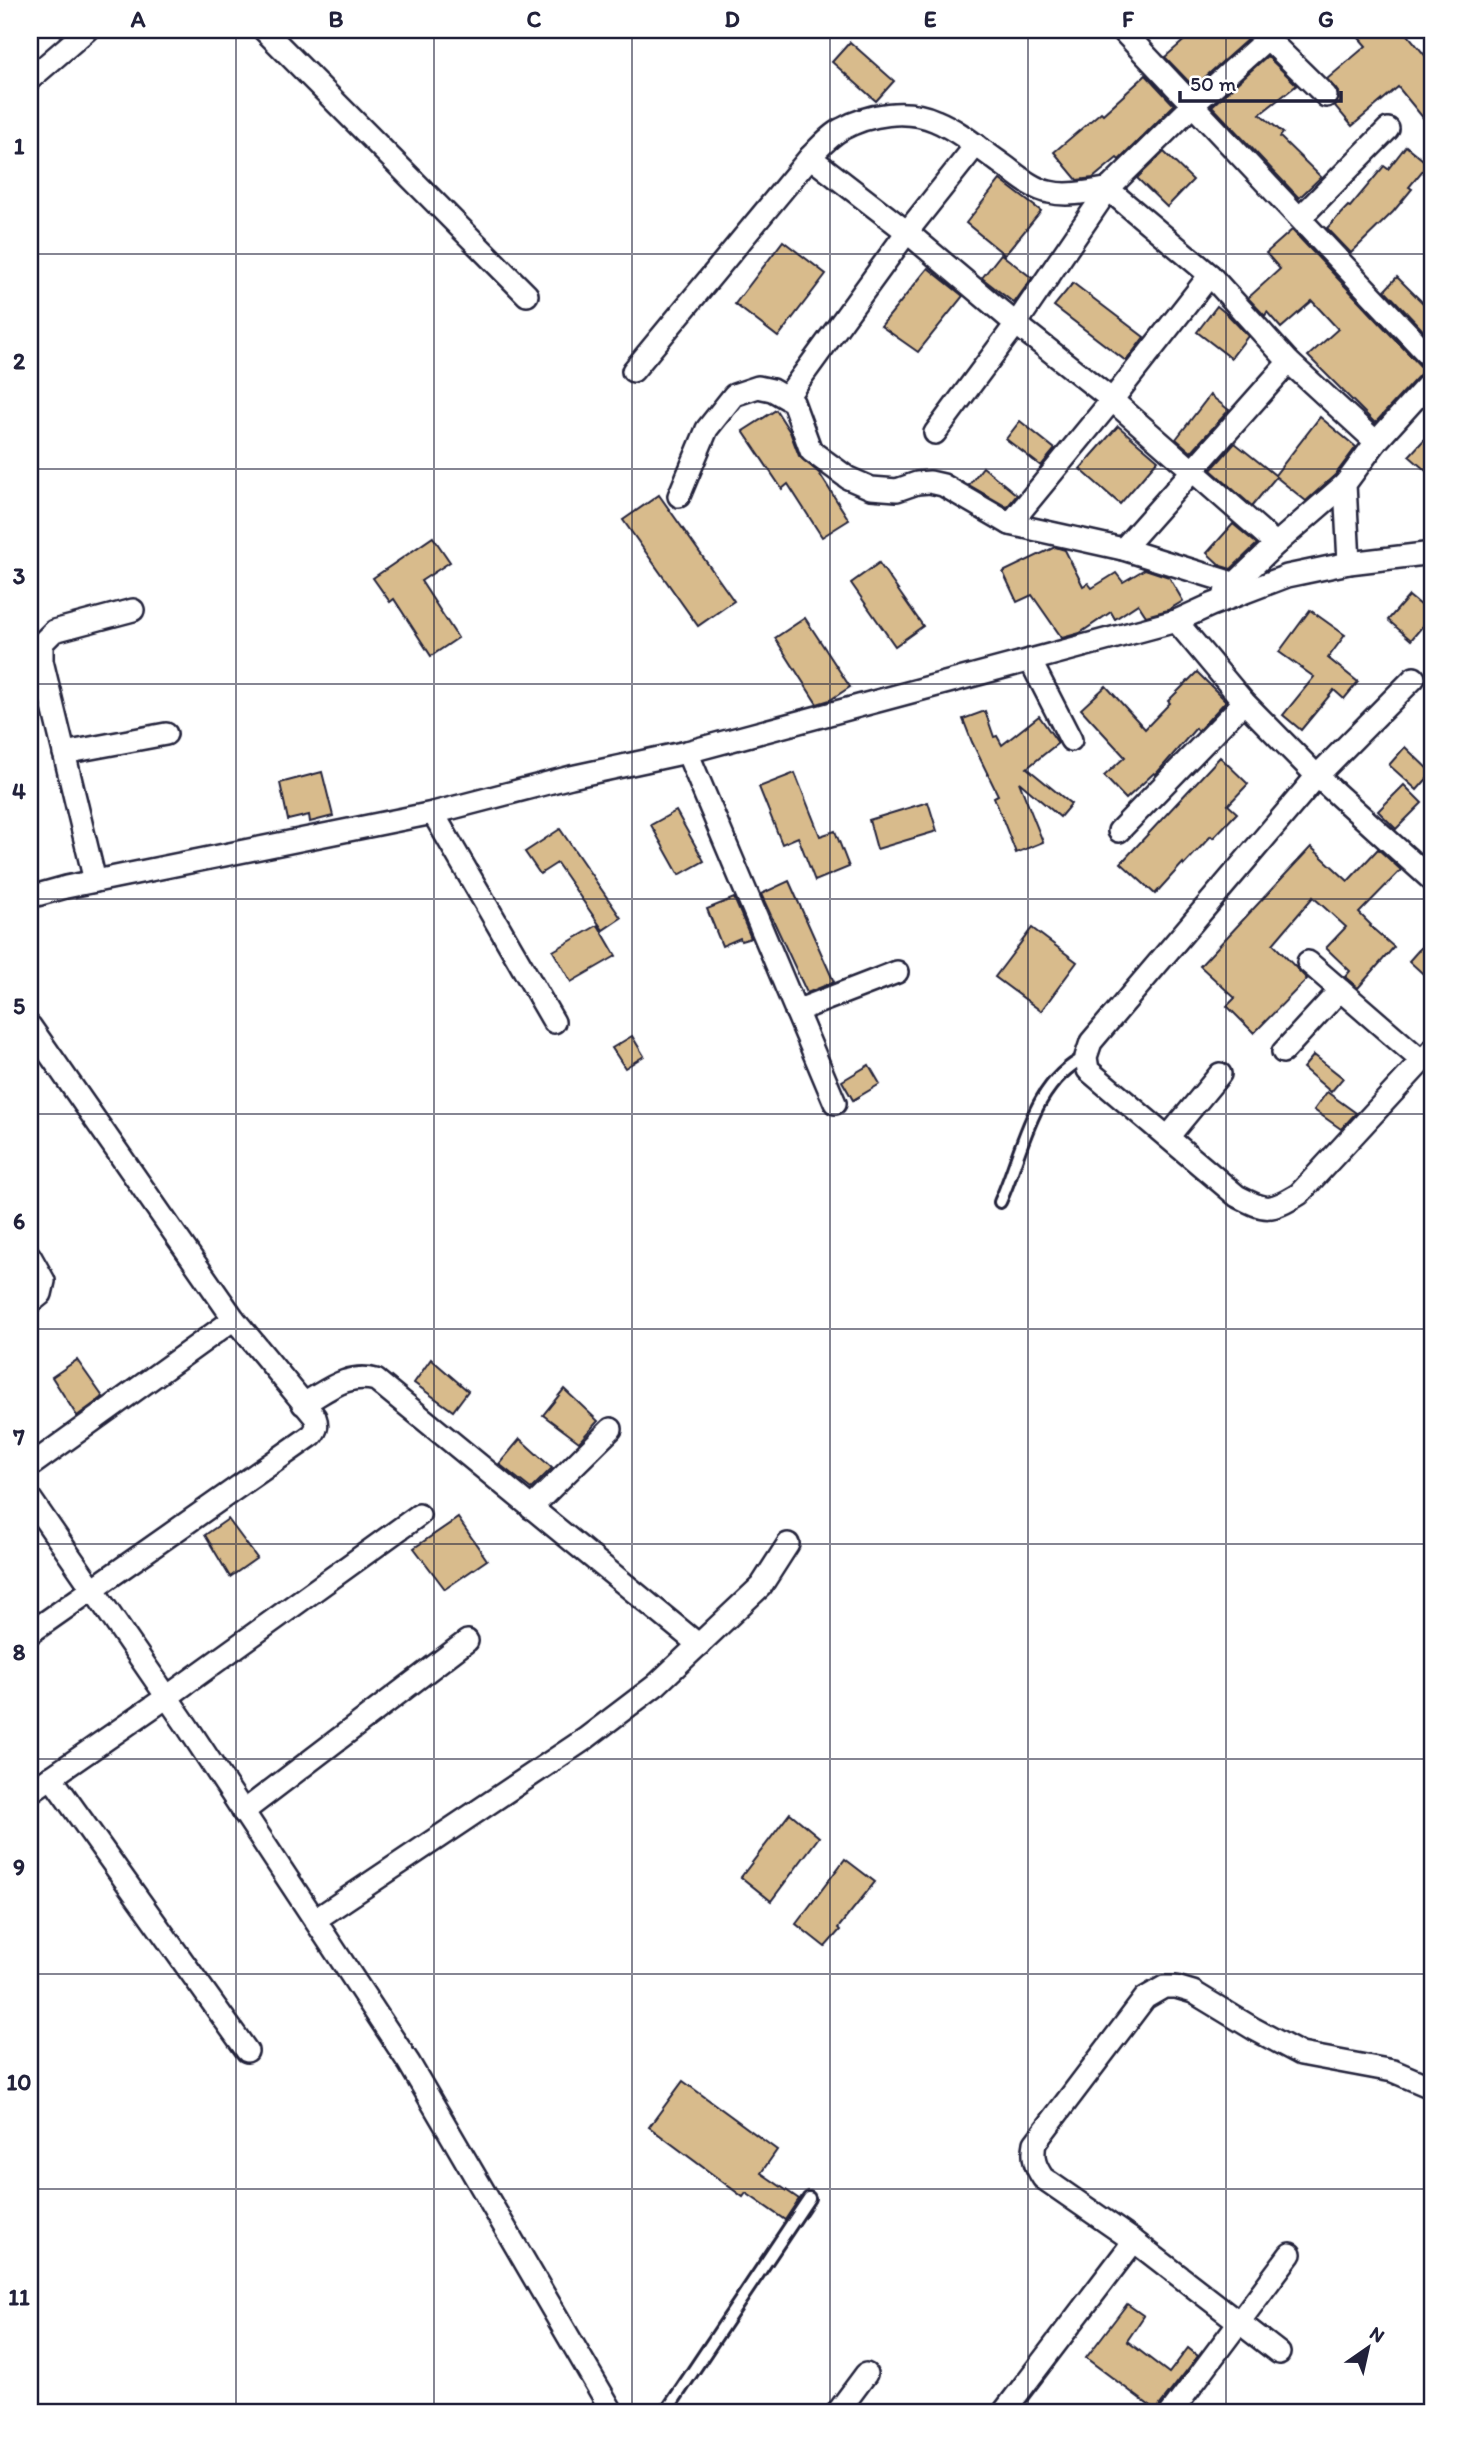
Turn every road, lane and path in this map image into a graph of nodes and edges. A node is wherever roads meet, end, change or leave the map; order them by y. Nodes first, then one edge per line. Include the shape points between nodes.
1 (87, 30) edge
2 (264, 30) edge
3 (1122, 30) edge
4 (1264, 34) edge
5 (30, 79) edge
6 (1326, 96) dead end
7 (1193, 105) junction
8 (1388, 129) dead end
9 (976, 145) junction
10 (810, 157) junction
11 (1108, 190) junction
12 (1300, 218) junction
13 (907, 232) junction
14 (1210, 275) junction
15 (527, 295) dead end
16 (1016, 324) junction
17 (1433, 360) edge
18 (1289, 362) junction
19 (633, 371) dead end
20 (1433, 379) edge
21 (787, 397) junction
22 (1112, 400) junction
23 (935, 433) dead end
24 (1376, 442) junction
25 (1192, 469) junction
26 (1345, 484) junction
27 (679, 496) dead end
28 (1010, 524) junction
29 (1276, 544) junction
30 (1123, 549) junction
31 (1433, 553) edge
32 (1349, 563) junction
33 (1236, 583) junction
34 (1212, 604) junction
35 (133, 610) dead end
36 (1176, 621) junction
37 (1030, 660) junction
38 (1414, 678) dead end
39 (1244, 702) junction
40 (166, 734) dead end
41 (1070, 740) dead end
42 (687, 752) junction
43 (64, 753) junction
44 (1317, 776) junction
45 (433, 813) junction
46 (1119, 831) dead end
47 (95, 881) junction
48 (1433, 881) edge
49 (30, 897) edge
50 (1308, 962) dead end
51 (897, 972) dead end
52 (1340, 990) junction
53 (796, 1011) junction
54 (554, 1022) dead end
55 (30, 1026) edge
56 (1283, 1052) dead end
57 (1427, 1055) edge
58 (1086, 1057) junction
59 (1220, 1074) dead end
60 (835, 1103) dead end
61 (1168, 1137) junction
62 (1000, 1202) dead end
63 (30, 1256) edge
64 (30, 1303) edge
65 (234, 1319) junction
66 (303, 1404) junction
67 (611, 1429) dead end
68 (30, 1466) edge
69 (30, 1498) edge
70 (531, 1508) junction
71 (419, 1515) dead end
72 (788, 1544) dead end
73 (93, 1590) junction
74 (30, 1633) edge
75 (467, 1641) dead end
76 (699, 1645) junction
77 (167, 1697) junction
78 (51, 1777) junction
79 (30, 1792) edge
80 (243, 1812) junction
81 (315, 1920) junction
82 (247, 2051) dead end
83 (1433, 2088) edge
84 (808, 2198) dead end
85 (1134, 2241) junction
86 (1290, 2254) dead end
87 (1239, 2322) junction
88 (1279, 2353) dead end
89 (866, 2374) dead end
90 (613, 2413) edge
91 (666, 2413) edge
92 (837, 2413) edge
93 (1003, 2413) edge
94 (1171, 2413) edge

1 - 5 street
2 - 15 street
3 - 7 street
4 - 6 street
4 - 7 street
7 - 11 street
7 - 12 street
8 - 12 street
9 - 10 street via 935,120 896,113 841,129
9 - 11 street via 1047,192 1070,195
9 - 13 street
10 - 13 street
10 - 19 street
11 - 14 street
11 - 16 street
12 - 17 street
13 - 16 street
13 - 21 street
14 - 18 street
14 - 22 street
16 - 22 street
16 - 23 street
18 - 24 street
18 - 25 street
20 - 24 street
21 - 27 street via 758,387 734,396 707,429
21 - 28 street via 811,451 848,478 871,488 897,490 917,483 943,485
22 - 25 street
22 - 28 street
24 - 26 street
25 - 29 street
25 - 30 street
26 - 29 street
26 - 32 street
28 - 30 street
29 - 33 street
30 - 33 street
31 - 32 street
32 - 34 street via 1287,576
33 - 34 street
34 - 36 street
35 - 43 street via 54,631 43,643 42,661
36 - 37 street
36 - 39 street
37 - 41 street
37 - 42 street
38 - 44 street
39 - 44 street
39 - 46 street
40 - 43 street
42 - 45 street
42 - 53 street
43 - 47 street
44 - 48 street
44 - 58 street via 1091,1042
45 - 47 street
45 - 54 street
47 - 49 street
50 - 52 street
51 - 53 street
52 - 56 street
52 - 57 street
53 - 60 street
55 - 65 street
57 - 61 street via 1299,1194 1277,1207 1258,1207 1237,1196
58 - 61 street via 1088,1070
58 - 62 lane via 1068,1065 1031,1116
59 - 61 street
63 - 64 street via 44,1282 41,1294
65 - 66 street
65 - 68 street
66 - 70 street via 351,1378 376,1380
66 - 73 street via 317,1422 312,1435
67 - 70 street
69 - 73 street
70 - 76 street
71 - 77 street
72 - 76 street via 761,1586
73 - 74 street
73 - 77 street
75 - 80 street
76 - 81 street via 656,1685 585,1739
77 - 78 street
77 - 80 street
78 - 79 street
78 - 82 street
80 - 81 street
81 - 90 street via 409,2063
83 - 85 street via 1393,2071 1301,2053 1193,1992 1164,1987 1145,1998 1035,2143 1033,2155 1043,2178
84 - 91 lane
85 - 87 street
85 - 93 street
86 - 87 street
87 - 88 street
87 - 94 street
89 - 92 street

